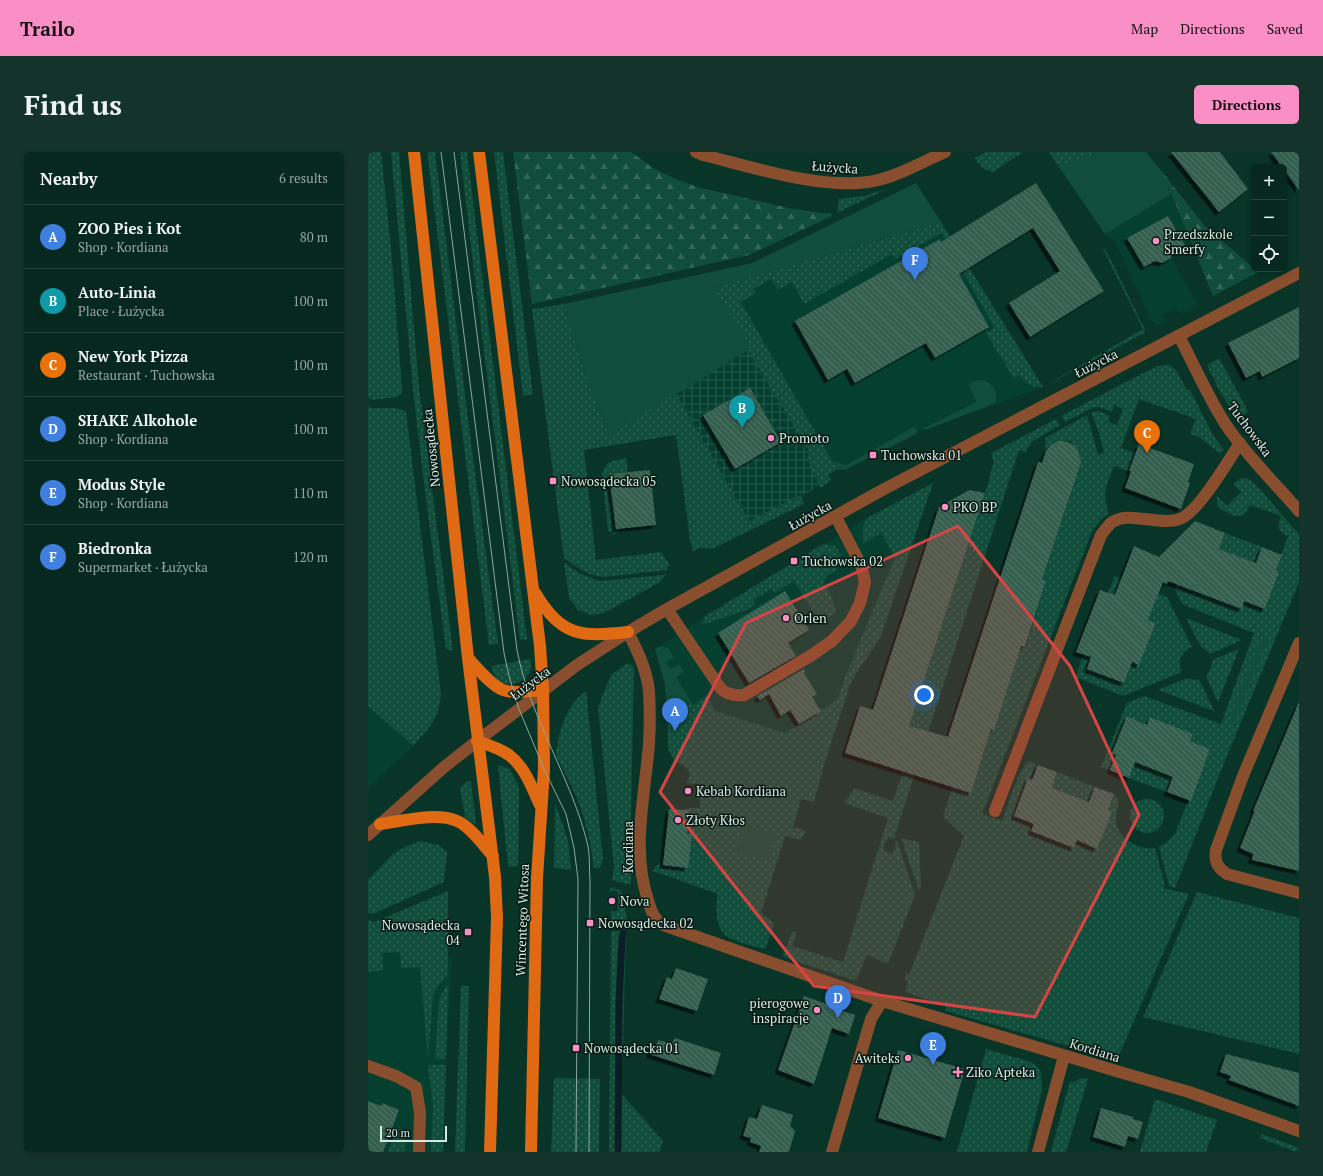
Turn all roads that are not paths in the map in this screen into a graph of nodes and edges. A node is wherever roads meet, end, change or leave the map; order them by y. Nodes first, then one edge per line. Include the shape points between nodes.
1 (414, 152) edge
2 (479, 152) edge
3 (696, 152) edge
4 (946, 152) edge
5 (1299, 273) edge
6 (1179, 336) junction
7 (1240, 443) junction
8 (1299, 511) edge
9 (836, 516) junction
10 (533, 590) junction
11 (667, 609) junction
12 (628, 632) junction
13 (1299, 643) edge
14 (468, 658) junction
15 (543, 690) junction
16 (477, 741) junction
17 (542, 808) junction
18 (995, 811) dead end
19 (380, 824) junction
20 (368, 835) edge
21 (493, 856) junction
22 (1299, 893) edge
23 (882, 1001) junction
24 (1064, 1056) junction
25 (368, 1066) edge
26 (1299, 1131) edge
27 (419, 1152) edge
28 (490, 1152) edge
29 (531, 1152) edge
30 (832, 1152) edge
31 (1038, 1152) edge

1 - 14 main road, Nowosądecka
2 - 10 main road
3 - 4 street, Łużycka via 782,174 827,183 848,184 887,177
5 - 6 street, Łużycka
6 - 7 street, Tuchowska via 1218,412
6 - 9 street, Łużycka
7 - 8 street, Tuchowska
7 - 18 street via 1209,490 1183,518 1160,522 1127,517 1111,523 1101,535
9 - 11 street, Łużycka
9 - 11 street via 861,565 865,582 860,603 851,621 832,641 812,655 744,695 734,696 720,689
10 - 12 main road via 543,607 563,627 584,634
10 - 15 main road
11 - 12 street, Łużycka
12 - 15 street, Łużycka
12 - 23 street, Kordiana via 643,662 649,692 649,742 640,865 653,916 663,925
13 - 22 street via 1243,776 1215,857 1216,864 1227,874
14 - 15 main road via 504,690
14 - 16 main road, Nowosądecka
15 - 16 street, Łużycka
15 - 17 main road, Wincentego Witosa
16 - 17 main road via 504,752 520,766
16 - 19 street, Łużycka
16 - 21 main road, Wincentego Witosa
17 - 29 main road, Wincentego Witosa via 537,878
19 - 20 street, Łużycka
19 - 21 main road via 439,816 458,821 472,832
21 - 28 main road, Wincentego Witosa via 497,917
23 - 24 street, Kordiana
23 - 30 street via 871,1019
24 - 26 street, Kordiana via 1189,1092
24 - 31 street
25 - 27 street via 396,1076 416,1087 420,1113

